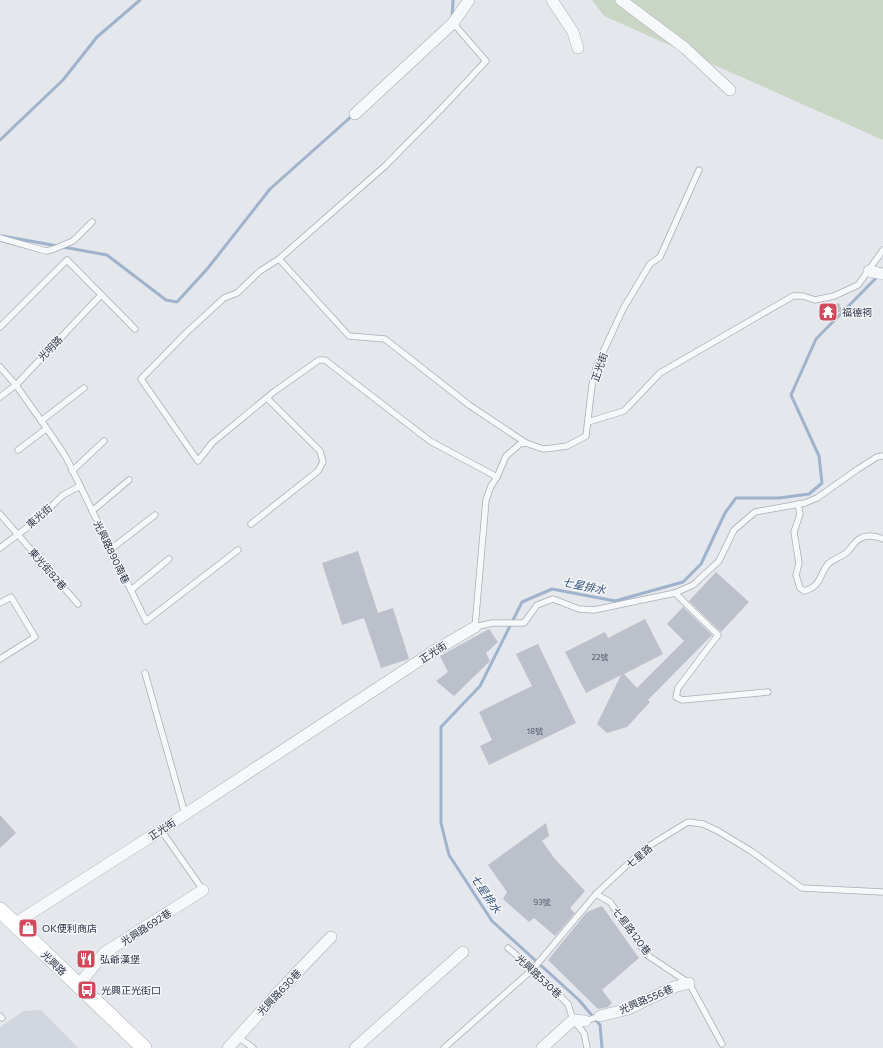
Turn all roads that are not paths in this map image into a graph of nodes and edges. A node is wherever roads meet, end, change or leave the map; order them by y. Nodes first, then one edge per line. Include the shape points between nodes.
1 (469, 0) edge
2 (552, 0) edge
3 (621, 0) edge
4 (453, 23) junction
5 (578, 48) dead end
6 (730, 90) dead end
7 (356, 114) dead end
8 (699, 170) dead end
9 (92, 222) dead end
10 (0, 238) edge
11 (883, 250) edge
12 (279, 259) junction
13 (869, 271) junction
14 (883, 274) edge
15 (101, 295) junction
16 (0, 327) edge
17 (135, 329) dead end
18 (0, 367) edge
19 (16, 385) junction
20 (84, 388) dead end
21 (0, 397) edge
22 (267, 398) junction
23 (41, 421) junction
24 (588, 422) junction
25 (46, 428) junction
26 (104, 441) dead end
27 (526, 443) junction
28 (18, 450) dead end
29 (883, 456) edge
30 (72, 471) junction
31 (497, 477) junction
32 (129, 480) dead end
33 (80, 486) junction
34 (798, 504) junction
35 (92, 511) junction
36 (0, 514) edge
37 (155, 515) dead end
38 (251, 524) dead end
39 (18, 534) junction
40 (883, 539) edge
41 (0, 548) edge
42 (111, 549) junction
43 (238, 550) dead end
44 (169, 559) dead end
45 (131, 590) junction
46 (674, 593) junction
47 (0, 603) edge
48 (78, 604) dead end
49 (475, 627) junction
50 (0, 659) edge
51 (145, 673) dead end
52 (768, 692) dead end
53 (185, 814) junction
54 (161, 830) junction
55 (203, 890) joint
56 (883, 892) edge
57 (596, 894) junction
58 (5, 918) edge
59 (331, 937) dead end
60 (508, 948) dead end
61 (463, 952) dead end
62 (533, 968) junction
63 (689, 983) junction
64 (78, 986) junction
65 (600, 1016) joint
66 (573, 1020) junction
67 (586, 1021) joint
68 (238, 1037) junction
69 (722, 1044) dead end
70 (144, 1048) edge
71 (228, 1048) edge
72 (253, 1048) edge
73 (355, 1048) edge
74 (444, 1048) edge
75 (542, 1048) edge
76 (586, 1048) edge

1 - 4 street
2 - 5 street via 572,32
3 - 6 street via 686,48
4 - 7 street
4 - 12 lane via 486,61 385,166
8 - 24 lane, 正光街 via 660,257 650,264 623,309 598,365 592,385
9 - 10 lane via 73,241 46,251
11 - 13 lane
12 - 22 lane via 237,293 224,298 141,379 198,461 212,443
12 - 27 lane via 349,336 385,339 469,405
13 - 14 street
13 - 24 lane via 858,285 834,296 815,300 793,296 660,373 624,411
15 - 16 lane via 67,260
15 - 17 lane
15 - 19 lane, 光明路
18 - 19 lane
19 - 21 lane, 光明路
19 - 23 lane, 光興路890南巷
20 - 23 lane
22 - 31 lane via 319,360 325,360 430,441
22 - 38 lane via 320,451 323,462 318,471
23 - 25 lane, 光興路890南巷
24 - 27 lane, 正光街 via 586,436 567,446 543,449
25 - 28 lane
25 - 30 lane, 光興路890南巷
26 - 30 lane
27 - 31 lane via 520,444 506,456
29 - 34 lane via 858,469 817,498
30 - 33 lane, 光興路890南巷
31 - 49 lane via 486,500
32 - 35 lane
33 - 35 lane, 光興路890南巷
33 - 39 lane, 東光街 via 62,495 37,520
34 - 40 lane via 800,514 794,532 799,563 796,575 800,588 804,591 818,583 827,565 845,554 859,539 872,536
34 - 46 lane via 755,512 734,530 719,561 693,585
35 - 42 lane, 光興路890南巷
36 - 39 lane, 東光街82巷
37 - 42 lane
39 - 41 lane, 東光街
39 - 48 lane, 東光街82巷
42 - 45 lane, 光興路890南巷
43 - 45 lane, 光興路890南巷 via 146,621
44 - 45 lane
46 - 49 lane via 594,610 579,609 553,599 538,604 524,623 492,623
46 - 52 lane via 718,636 678,688 676,697 682,700
47 - 50 lane via 10,597 35,637
49 - 53 street, 正光街 via 438,648
51 - 53 lane
53 - 54 street, 正光街
54 - 55 lane
54 - 58 street, 正光街
55 - 64 street, 光興路692巷 via 104,953
56 - 57 lane, 七星路 via 802,888 718,831 703,824 688,822 644,849
57 - 62 lane, 七星路
57 - 63 lane, 七星路120巷 via 610,902 648,955
58 - 64 main road, 光興路
59 - 68 street, 光興路630巷
60 - 62 lane, 光興路530巷
61 - 73 street
62 - 66 lane, 光興路530巷 via 568,1004
62 - 74 lane, 七星路
63 - 65 street, 光興路556巷 via 674,987 628,1009
63 - 69 lane, 七星路120巷
64 - 70 main road, 光興路
65 - 67 lane, 光興路556巷
66 - 67 street, 光興路556巷
66 - 75 street
66 - 76 lane, 光興路530巷 via 584,1033
68 - 71 street, 光興路630巷
68 - 72 lane

